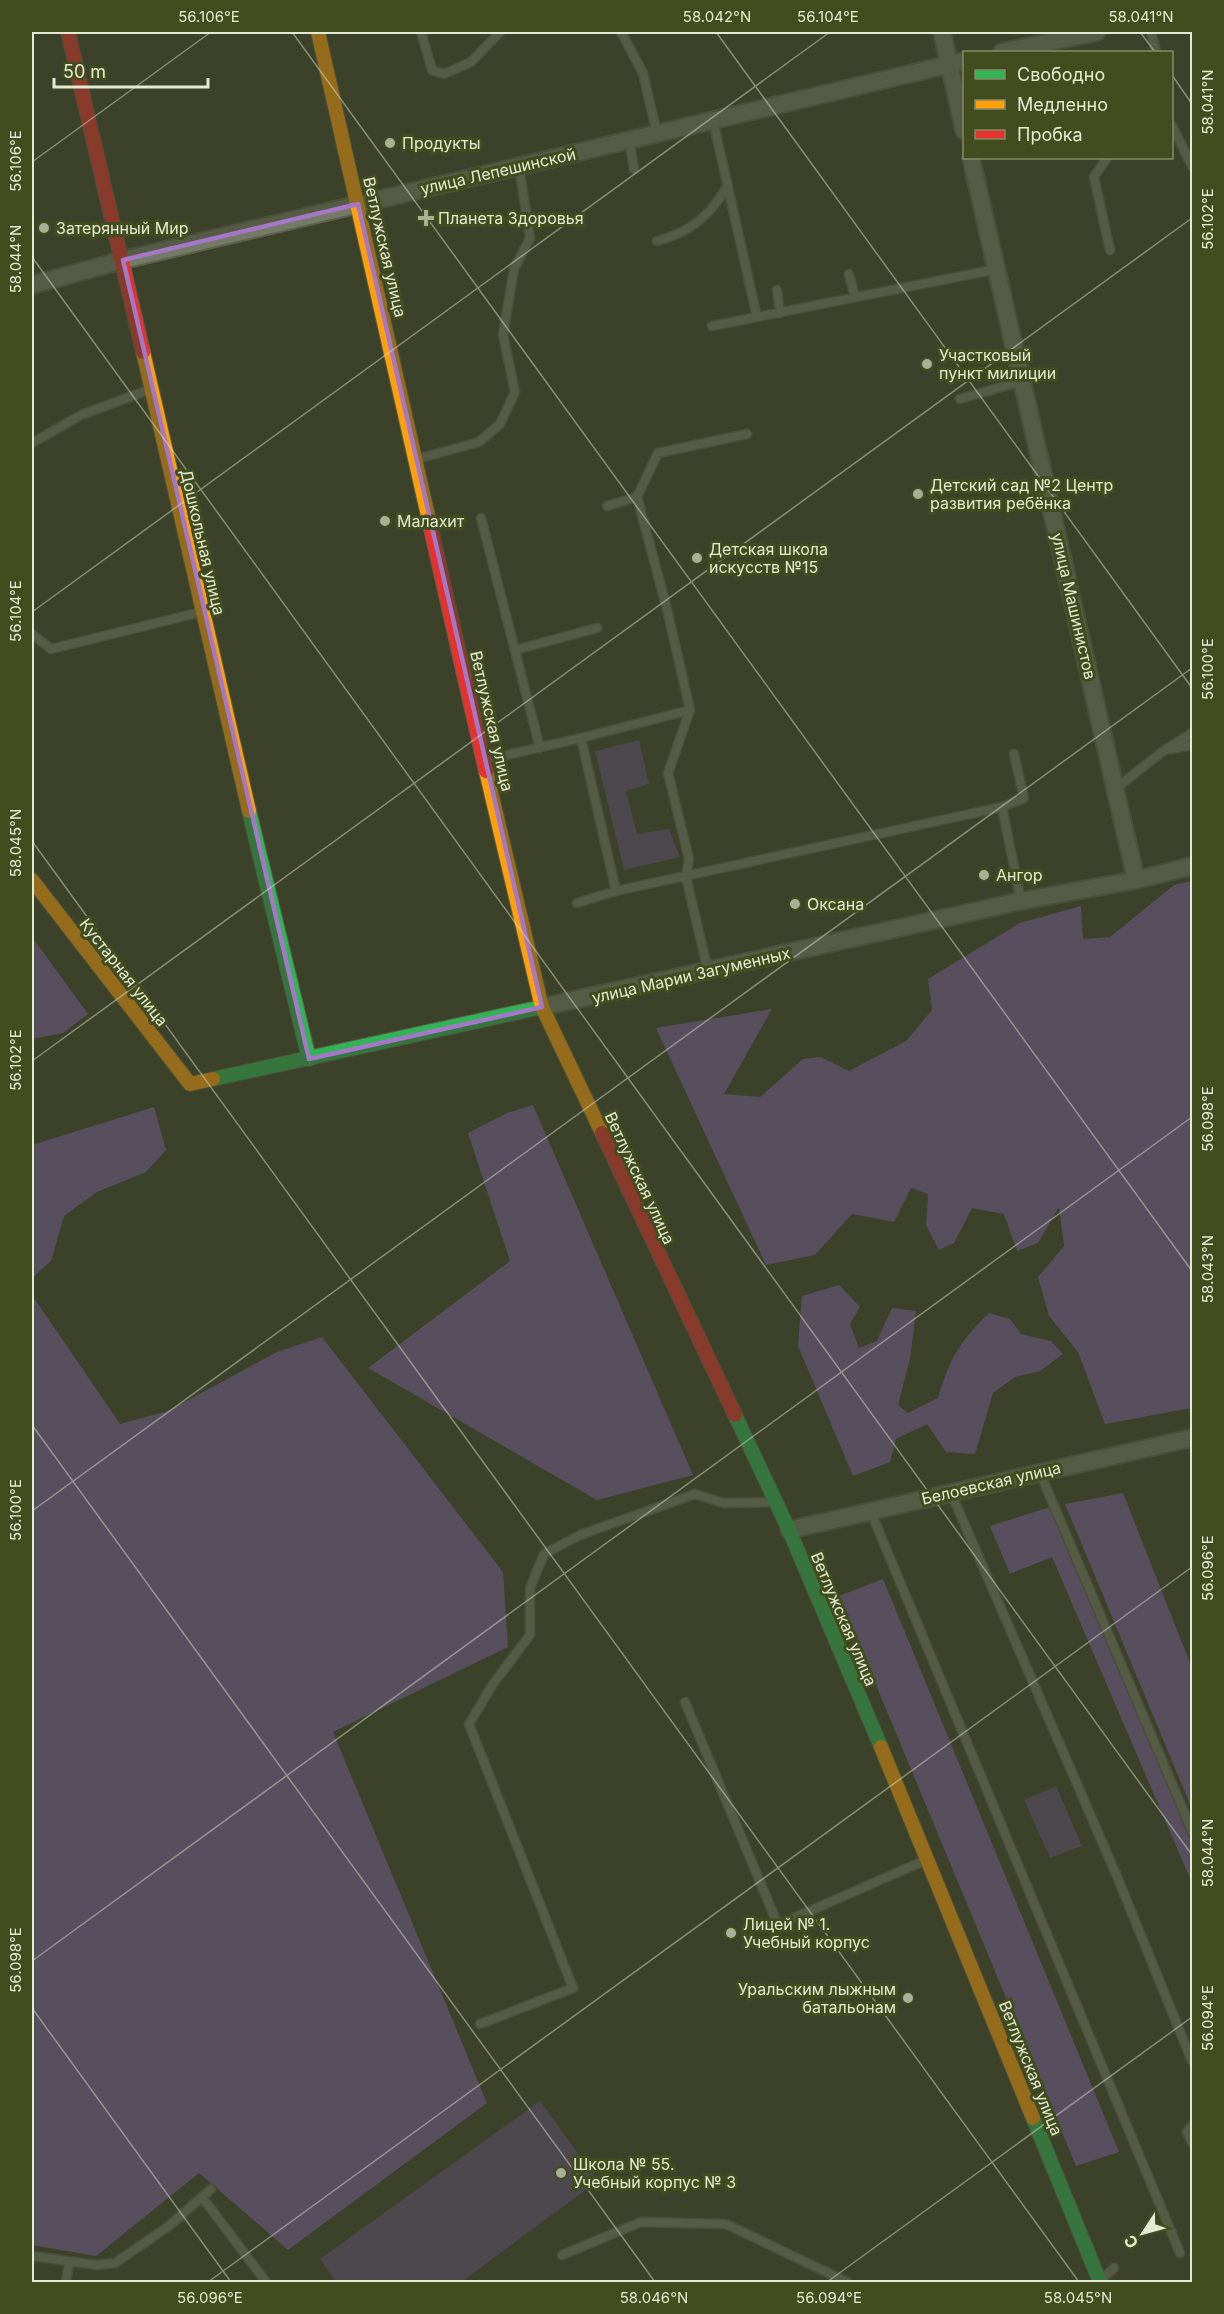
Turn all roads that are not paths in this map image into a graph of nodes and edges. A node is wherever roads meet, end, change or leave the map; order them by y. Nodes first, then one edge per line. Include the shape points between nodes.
1 (68, 32) edge
2 (318, 32) edge
3 (422, 32) edge
4 (500, 32) edge
5 (621, 32) edge
6 (942, 32) edge
7 (1097, 32) edge
8 (1151, 32) edge
9 (1007, 51) edge
10 (1156, 51) edge
11 (957, 63) edge
12 (713, 120) junction
13 (963, 120) edge
14 (1173, 128) edge
15 (657, 134) junction
16 (629, 140) junction
17 (971, 159) edge
18 (1106, 159) edge
19 (519, 166) junction
20 (1192, 166) edge
21 (634, 169) dead end
22 (728, 185) junction
23 (358, 204) junction
24 (657, 241) dead end
25 (1110, 250) dead end
26 (123, 260) junction
27 (997, 269) junction
28 (849, 274) dead end
29 (33, 282) edge
30 (777, 290) dead end
31 (855, 297) junction
32 (780, 313) junction
33 (757, 317) junction
34 (712, 326) dead end
35 (1022, 381) junction
36 (152, 388) junction
37 (960, 399) dead end
38 (747, 434) dead end
39 (32, 443) edge
40 (416, 459) junction
41 (637, 497) junction
42 (607, 506) dead end
43 (481, 518) dead end
44 (201, 611) junction
45 (597, 627) dead end
46 (32, 634) edge
47 (515, 650) junction
48 (690, 710) junction
49 (1192, 733) edge
50 (581, 738) junction
51 (1192, 745) edge
52 (540, 748) junction
53 (1162, 752) junction
54 (1014, 754) dead end
55 (484, 760) junction
56 (1115, 789) junction
57 (1002, 807) junction
58 (1192, 866) edge
59 (686, 877) junction
60 (32, 880) edge
61 (1136, 880) junction
62 (616, 891) junction
63 (1021, 901) junction
64 (577, 903) dead end
65 (708, 972) junction
66 (542, 1007) junction
67 (309, 1059) junction
68 (190, 1084) joint
69 (1192, 1438) edge
70 (1040, 1473) junction
71 (951, 1493) junction
72 (774, 1502) junction
73 (870, 1510) junction
74 (789, 1530) junction
75 (685, 1702) dead end
76 (1192, 1831) edge
77 (928, 1859) junction
78 (480, 2024) dead end
79 (1192, 2061) edge
80 (1192, 2126) edge
81 (1192, 2143) edge
82 (211, 2189) dead end
83 (202, 2197) junction
84 (1180, 2253) dead end
85 (562, 2255) dead end
86 (32, 2256) edge
87 (69, 2262) junction
88 (1114, 2268) dead end
89 (1100, 2282) edge
90 (66, 2283) edge
91 (266, 2283) edge
92 (847, 2283) edge

1 - 26 main road, Дошкольная улица
2 - 23 main road, Ветлужская улица
3 - 4 lane via 432,70 444,74 471,62
5 - 15 lane via 644,73
6 - 11 street
7 - 9 street
8 - 10 lane
11 - 12 street, улица Лепешинской
11 - 13 street
12 - 15 street, улица Лепешинской
12 - 22 lane
14 - 20 lane
15 - 16 street, улица Лепешинской
16 - 19 street, улица Лепешинской
16 - 21 lane
17 - 27 street, улица Машинистов
18 - 25 lane via 1094,177
19 - 23 street, улица Лепешинской
19 - 40 lane via 530,238 514,269 503,335 515,392 500,424 479,442
22 - 24 lane via 716,207 682,234
22 - 33 lane
23 - 26 street, улица Лепешинской
23 - 40 main road, Ветлужская улица
26 - 29 street, улица Лепешинской
26 - 36 main road, Дошкольная улица
27 - 31 lane
27 - 35 street, улица Машинистов
28 - 31 lane
30 - 32 lane
31 - 32 lane
32 - 33 lane
33 - 34 lane
35 - 37 lane
35 - 56 street, улица Машинистов
36 - 39 lane via 81,416
36 - 44 main road, Дошкольная улица
38 - 41 lane via 658,453
40 - 55 main road, Ветлужская улица
41 - 42 lane
41 - 48 lane
43 - 47 lane
44 - 46 lane via 51,649
44 - 67 main road, Дошкольная улица
45 - 47 lane
47 - 52 lane
48 - 50 lane
48 - 59 lane via 668,773 688,859
49 - 53 lane
50 - 52 lane
50 - 62 lane
51 - 53 lane
52 - 55 lane
53 - 56 lane
54 - 57 lane via 1024,798
55 - 66 main road, Ветлужская улица
56 - 61 street, улица Машинистов
57 - 59 lane
57 - 63 lane
58 - 61 street, улица Марии Загуменных
59 - 62 lane
59 - 65 lane
60 - 68 main road, Кустарная улица
61 - 63 street, улица Марии Загуменных
62 - 64 lane
63 - 65 street, улица Марии Загуменных
65 - 66 street, улица Марии Загуменных
66 - 67 main road, улица Марии Загуменных
66 - 72 main road, Ветлужская улица
67 - 68 main road, улица Марии Загуменных
69 - 70 street, Белоевская улица
70 - 71 street, Белоевская улица
70 - 76 lane
71 - 73 street, Белоевская улица
71 - 79 lane via 1116,1874
72 - 74 main road, Ветлужская улица
72 - 78 lane via 723,1503 695,1494 580,1535 544,1554 530,1588 530,1635 469,1724 573,1988
73 - 74 street, Белоевская улица
73 - 84 lane
74 - 77 main road, Ветлужская улица
75 - 77 lane via 778,1925
77 - 89 main road, Ветлужская улица
80 - 81 lane via 1188,2132
82 - 83 lane
83 - 87 lane via 169,2226 115,2263
83 - 91 lane
85 - 92 lane via 641,2222 726,2224
86 - 87 lane
87 - 90 lane
88 - 89 lane

